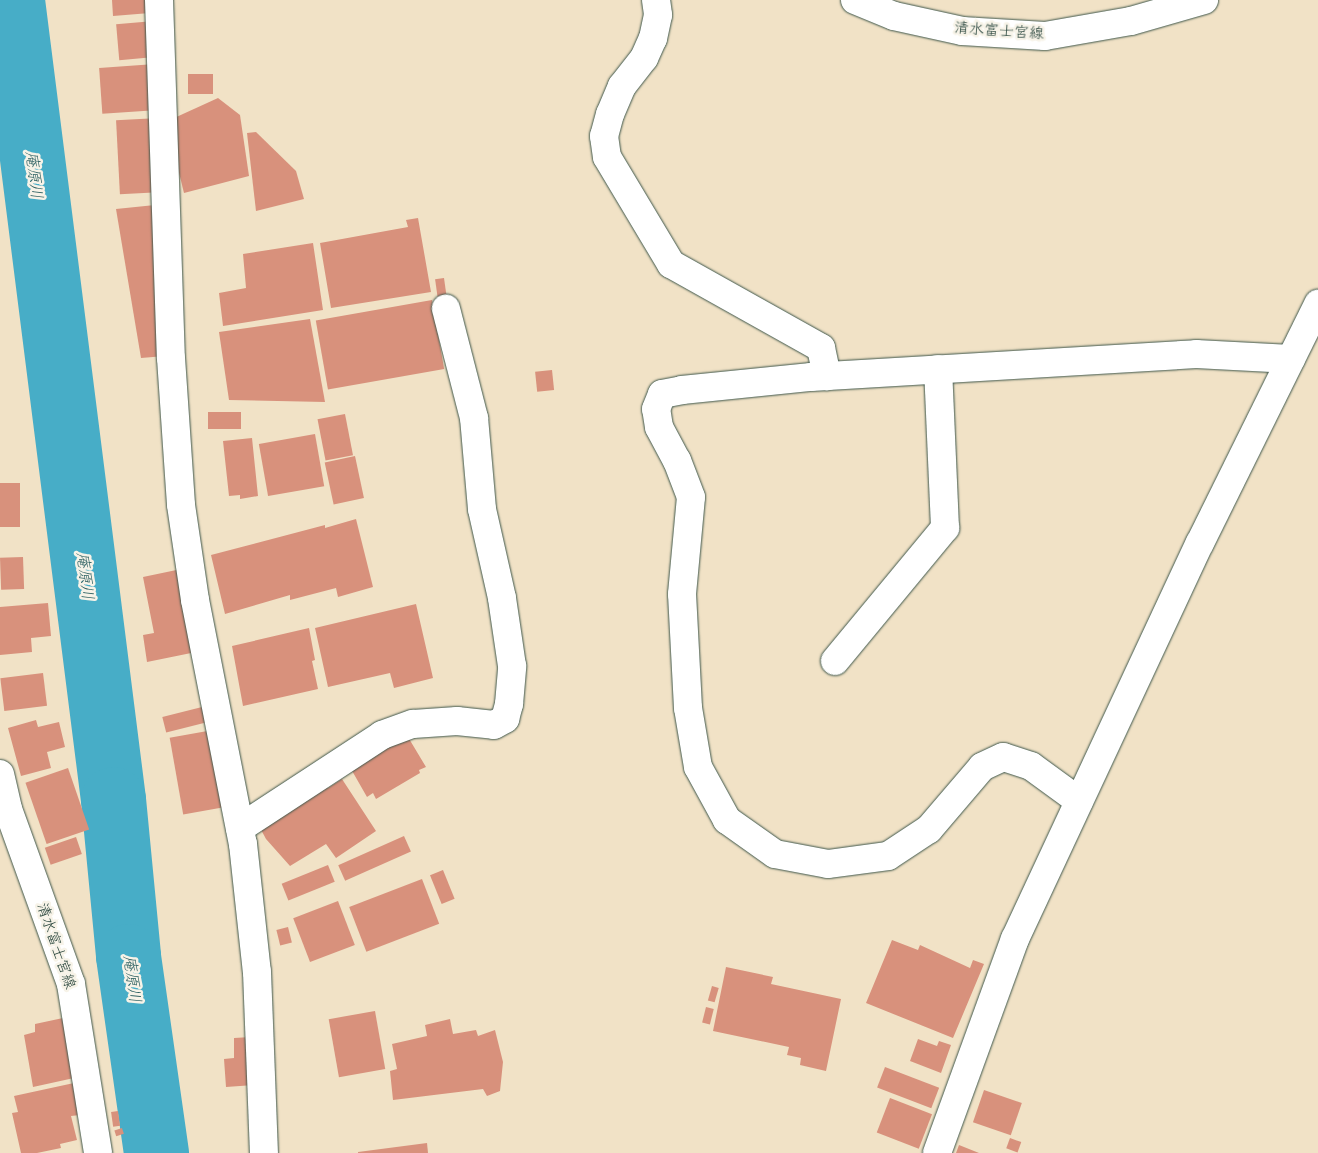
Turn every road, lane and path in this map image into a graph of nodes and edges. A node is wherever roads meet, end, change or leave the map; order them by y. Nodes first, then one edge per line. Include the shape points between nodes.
1 (159, 0) edge
2 (656, 0) edge
3 (855, 0) edge
4 (1204, 0) edge
5 (1318, 304) edge
6 (446, 309) dead end
7 (1291, 359) junction
8 (938, 369) junction
9 (827, 376) junction
10 (835, 660) dead end
11 (0, 774) edge
12 (1079, 802) junction
13 (240, 828) junction
14 (98, 1153) edge
15 (264, 1153) edge
16 (937, 1153) edge

1 - 13 street via 171,358 181,506 195,600
2 - 9 street via 658,15 653,38 644,58 622,86 610,114 604,136 607,157 671,264 821,348
3 - 4 street, 清水富士宮線 via 894,16 962,31 1045,36 1131,21
5 - 7 street
6 - 13 street via 474,418 482,509 511,656 510,694 505,719 494,725 457,721 413,724 382,735
7 - 8 street via 1196,354
7 - 12 street via 1200,543
8 - 9 street
8 - 10 street via 945,528
9 - 12 street via 682,390 662,394 656,409 659,427 692,497 682,594 688,708 698,767 727,820 775,854 828,864 888,856 929,829 982,767 1003,757 1031,766
11 - 14 street, 清水富士宮線 via 8,809 71,984
12 - 16 street via 1015,939
13 - 15 street via 257,972

